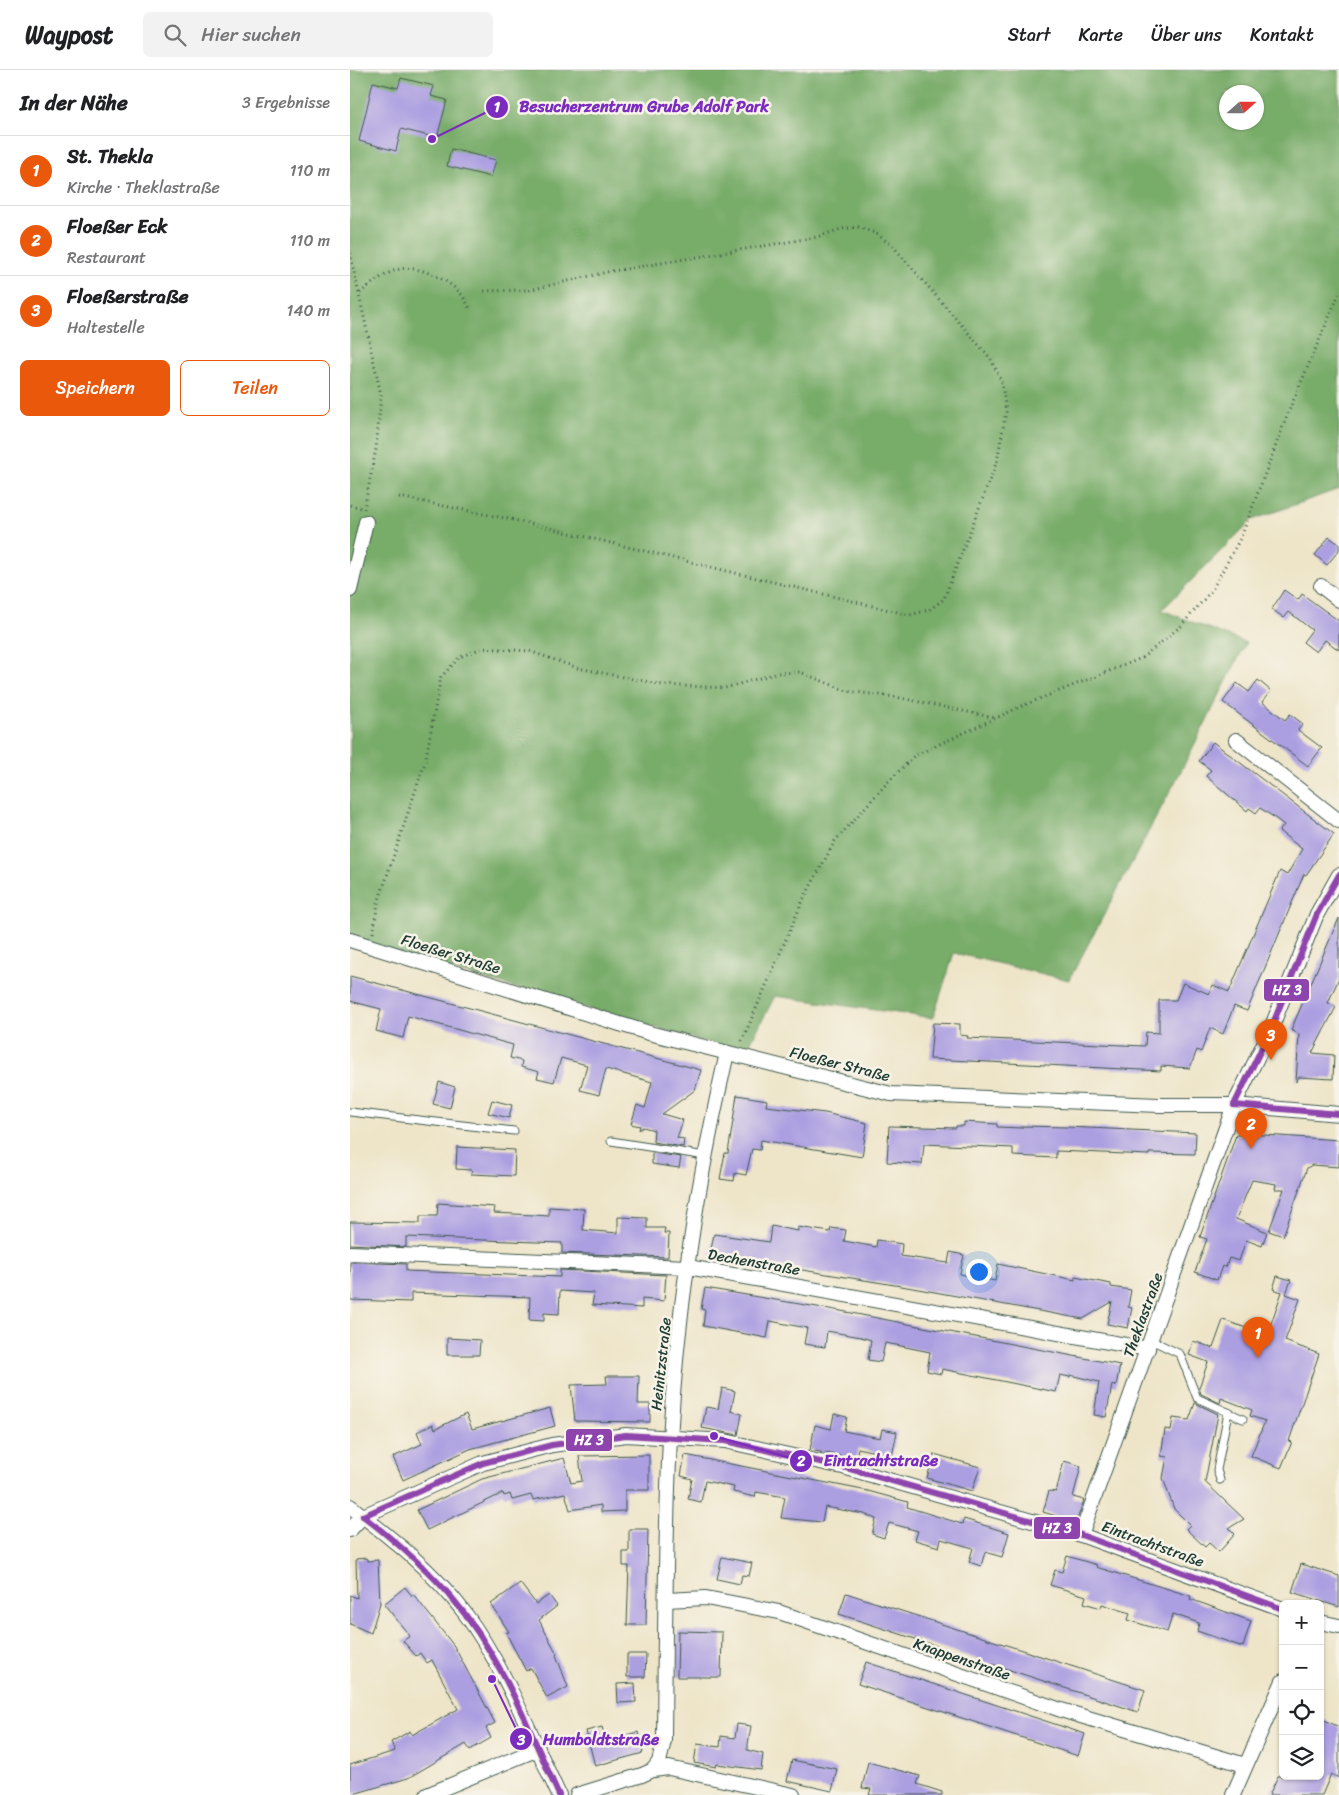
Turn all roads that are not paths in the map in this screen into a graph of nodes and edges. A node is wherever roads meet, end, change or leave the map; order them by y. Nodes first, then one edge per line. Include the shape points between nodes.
1 (365, 516) road end
2 (1321, 586) dead end
3 (350, 590) edge
4 (1339, 600) edge
5 (1236, 740) dead end
6 (1339, 820) edge
7 (1339, 875) edge
8 (350, 940) edge
9 (731, 1054) junction
10 (1234, 1105) junction
11 (350, 1112) edge
12 (1339, 1114) edge
13 (514, 1131) dead end
14 (612, 1141) dead end
15 (706, 1156) junction
16 (350, 1253) edge
17 (688, 1267) junction
18 (1150, 1344) junction
19 (1228, 1412) junction
20 (1243, 1419) dead end
21 (670, 1438) junction
22 (1220, 1480) dead end
23 (350, 1506) edge
24 (363, 1516) junction
25 (350, 1530) edge
26 (1081, 1535) junction
27 (666, 1600) junction
28 (1279, 1608) edge
29 (1324, 1623) edge
30 (1339, 1626) edge
31 (1279, 1690) edge
32 (538, 1749) junction
33 (1245, 1765) junction
34 (653, 1770) junction
35 (427, 1795) edge
36 (559, 1795) edge
37 (577, 1795) edge
38 (793, 1795) edge
39 (1233, 1795) edge

1 - 3 street
2 - 4 street
5 - 6 street
7 - 10 street, Theklastraße via 1317,914 1270,1031
8 - 9 street, Floeßer Straße
9 - 10 street, Floeßer Straße via 891,1094
9 - 15 street, Heinitzstraße
10 - 12 street, Floeßer Straße
10 - 18 street, Theklastraße
11 - 13 lane
14 - 15 lane
15 - 17 street, Heinitzstraße
16 - 17 street, Dechenstraße
17 - 18 street, Dechenstraße
17 - 21 street, Heinitzstraße
18 - 19 lane via 1180,1354 1196,1398
18 - 26 street, Theklastraße
19 - 20 lane
19 - 22 lane via 1217,1470
21 - 24 street, Eintrachtstraße via 626,1435 552,1445 483,1463
21 - 26 street, Eintrachtstraße via 724,1441 844,1467
21 - 27 street, Heinitzstraße
23 - 24 street
24 - 25 street, Eintrachtstraße
24 - 32 street via 412,1557 464,1612 498,1666
26 - 28 street, Eintrachtstraße
27 - 33 street, Knappenstraße via 706,1598 779,1612 1061,1710
27 - 34 street, Heinitzstraße via 664,1741 659,1762
29 - 30 street
31 - 33 street
32 - 35 street
32 - 36 street
33 - 39 street
34 - 37 street
34 - 38 street via 669,1768

